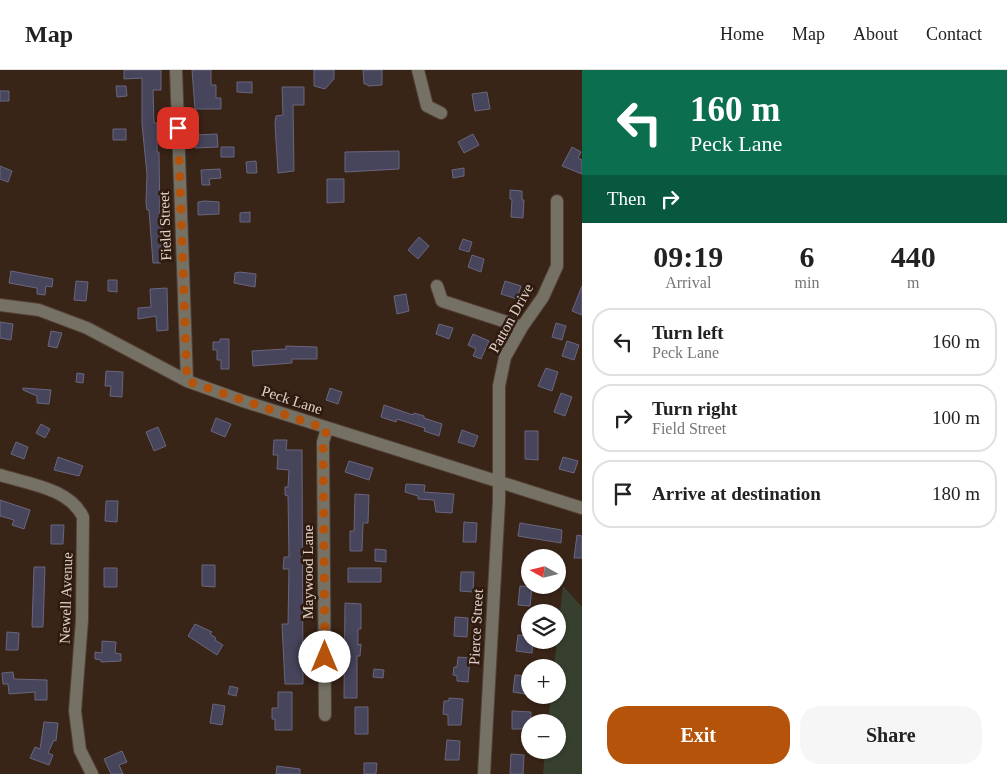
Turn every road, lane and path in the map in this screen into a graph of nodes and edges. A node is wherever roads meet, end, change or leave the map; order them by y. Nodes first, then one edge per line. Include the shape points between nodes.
1 (176, 70) edge
2 (418, 70) edge
3 (441, 113) dead end
4 (557, 201) dead end
5 (437, 286) dead end
6 (0, 305) edge
7 (522, 327) junction
8 (187, 381) junction
9 (327, 429) junction
10 (0, 475) edge
11 (499, 483) junction
12 (582, 508) edge
13 (325, 715) dead end
14 (92, 774) edge
15 (484, 774) edge

1 - 8 street, Field Street
2 - 3 street via 427,106
4 - 7 street, Patton Drive via 557,266 543,297
5 - 7 street via 442,301
6 - 8 street, Peck Lane via 39,310 88,328
7 - 11 street, Patton Drive via 505,356 499,386
8 - 9 street, Peck Lane
9 - 11 street, Peck Lane
9 - 13 street, Maywood Lane via 323,442
10 - 14 street, Newell Avenue via 63,495 77,505 83,517 82,620 75,711 80,750
11 - 12 street, Peck Lane
11 - 15 street, Pierce Street

